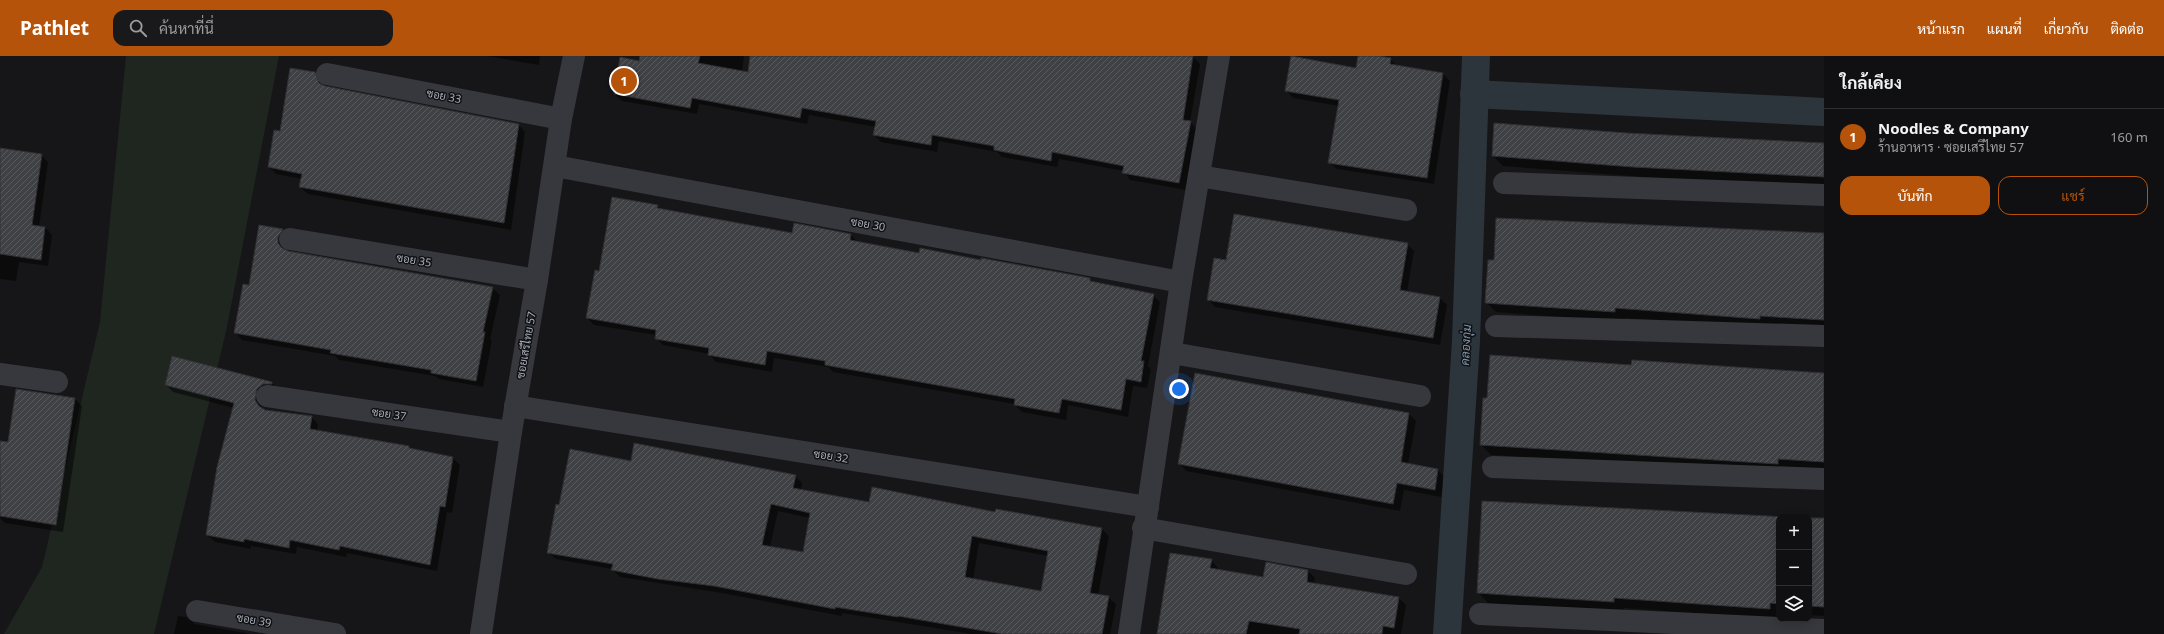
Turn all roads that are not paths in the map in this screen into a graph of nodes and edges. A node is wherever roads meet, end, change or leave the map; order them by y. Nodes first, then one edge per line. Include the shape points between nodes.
1 (574, 56) edge
2 (1219, 56) edge
3 (327, 74) dead end
4 (561, 119) junction
5 (555, 166) junction
6 (1199, 176) junction
7 (1504, 183) dead end
8 (1824, 195) edge
9 (1406, 210) dead end
10 (290, 240) dead end
11 (537, 280) junction
12 (1181, 282) junction
13 (1496, 326) dead end
14 (1824, 336) edge
15 (1172, 353) junction
16 (0, 374) edge
17 (57, 382) dead end
18 (267, 396) dead end
19 (1420, 396) dead end
20 (515, 406) junction
21 (511, 432) junction
22 (1493, 467) dead end
23 (1824, 479) edge
24 (1148, 506) junction
25 (1144, 528) junction
26 (1406, 574) dead end
27 (197, 611) dead end
28 (1480, 614) dead end
29 (1824, 630) edge
30 (334, 634) edge
31 (481, 634) edge
32 (1129, 634) edge

1 - 4 street, ซอยเสรีไทย 57
2 - 6 street
3 - 4 street, ซอย 33
4 - 5 street, ซอยเสรีไทย 57
5 - 11 street, ซอยเสรีไทย 57
5 - 12 street, ซอย 30
6 - 9 street
6 - 12 street
7 - 8 street
10 - 11 street, ซอย 35
11 - 20 street, ซอยเสรีไทย 57
12 - 15 street
13 - 14 street
15 - 19 street
15 - 24 street
16 - 17 street
18 - 21 street, ซอย 37
20 - 21 street, ซอยเสรีไทย 57
20 - 24 street, ซอย 32
21 - 31 street, ซอยเสรีไทย 57
22 - 23 street
24 - 25 street
25 - 26 street
25 - 32 street
27 - 30 street, ซอย 39
28 - 29 street

